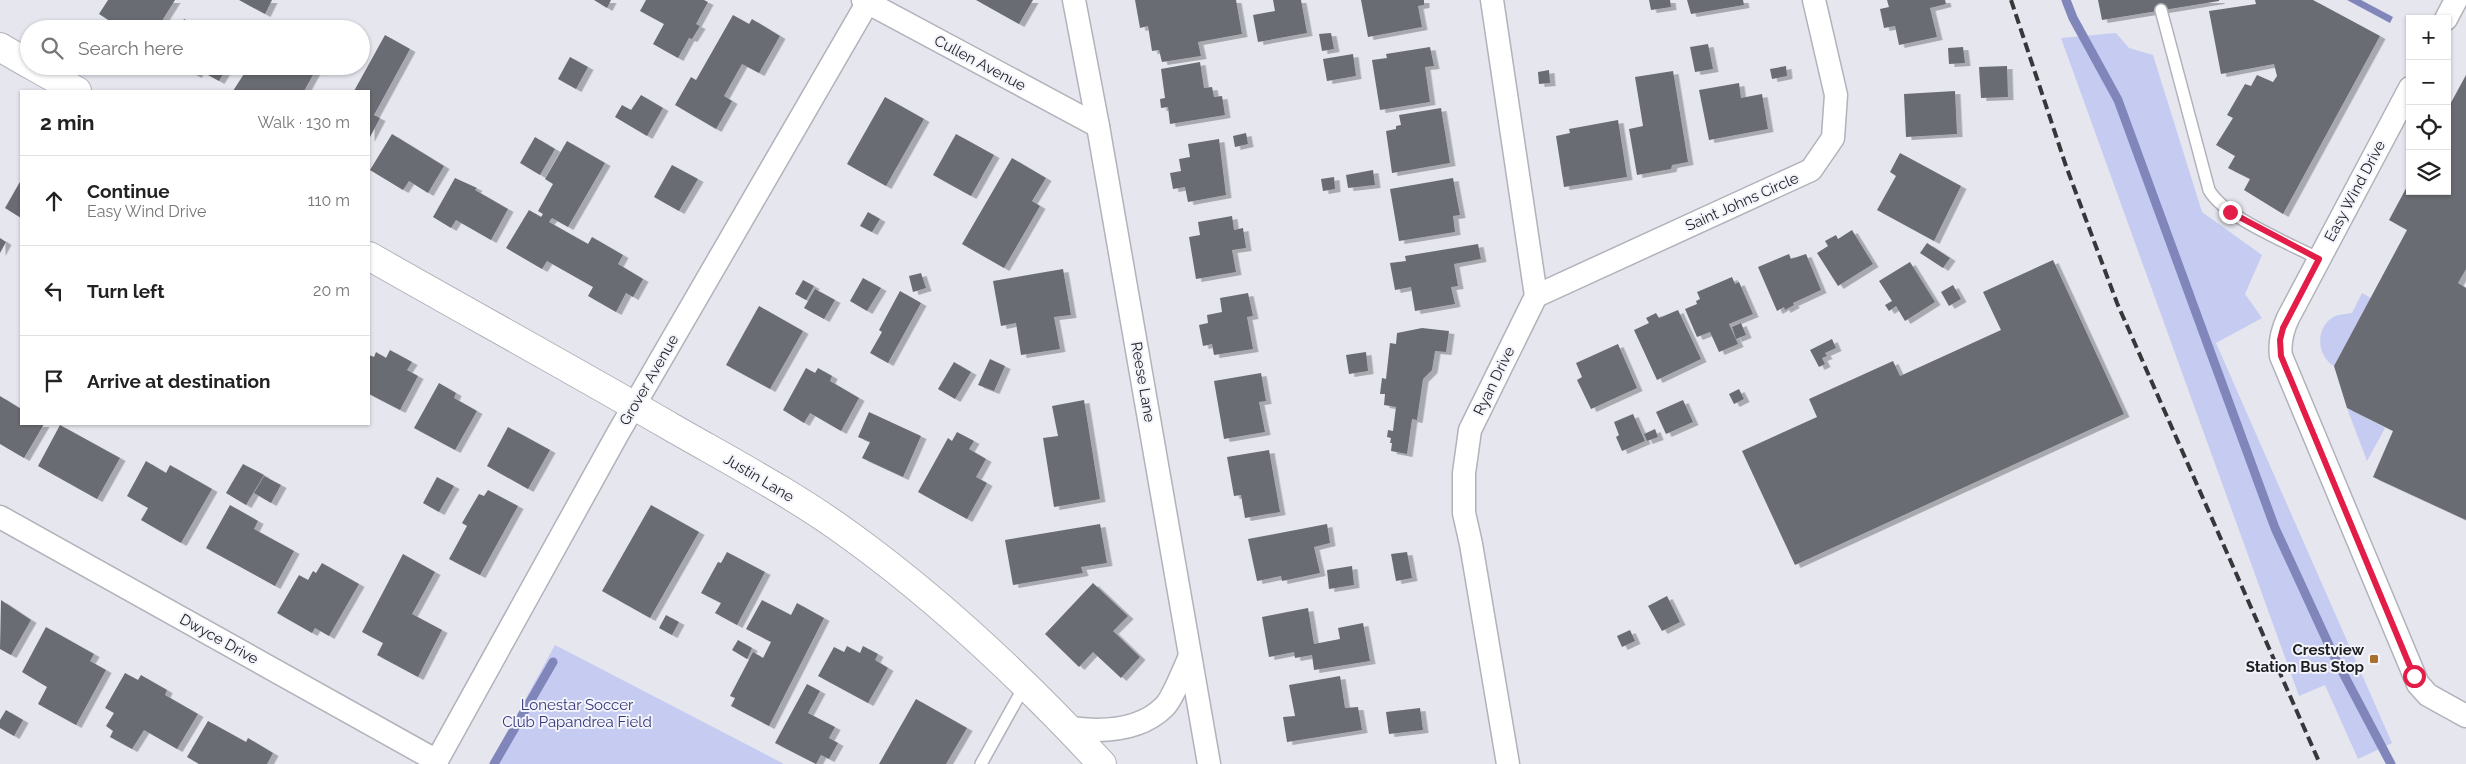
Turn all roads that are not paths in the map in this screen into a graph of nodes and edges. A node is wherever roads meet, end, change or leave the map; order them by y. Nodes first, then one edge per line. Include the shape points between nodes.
1 (1074, 0) edge
2 (1492, 0) edge
3 (1814, 0) edge
4 (2456, 0) edge
5 (866, 1) edge
6 (2161, 10) dead end
7 (2448, 15) edge
8 (0, 47) edge
9 (20, 59) edge
10 (49, 75) edge
11 (76, 90) edge
12 (2406, 96) edge
13 (1098, 126) junction
14 (370, 257) edge
15 (2319, 259) junction
16 (1536, 296) junction
17 (634, 405) junction
18 (0, 517) edge
19 (1190, 656) junction
20 (1025, 685) junction
21 (2466, 716) edge
22 (1069, 728) junction
23 (436, 762) edge
24 (981, 764) edge
25 (1102, 764) edge
26 (1210, 764) edge
27 (1508, 764) edge

1 - 13 street, Reese Lane
2 - 16 street
3 - 16 street, Saint Johns Circle via 1836,95 1833,138 1811,170
4 - 7 street
5 - 13 street, Cullen Avenue
5 - 17 street, Grover Avenue
6 - 15 lane via 2213,197 2230,212
8 - 9 street
10 - 11 street
12 - 15 street, Easy Wind Drive
13 - 19 street, Reese Lane
14 - 17 street, Justin Lane
15 - 21 street, Easy Wind Drive via 2283,328 2281,356 2418,684 2428,695
16 - 27 street, Ryan Drive via 1470,430 1464,473 1464,513 1472,544
17 - 20 street, Justin Lane via 763,479 851,536 911,583
17 - 23 street, Grover Avenue
18 - 23 street, Dwyce Drive
19 - 22 street via 1165,707 1142,721 1108,730
19 - 26 street, Reese Lane
20 - 22 street, Justin Lane
20 - 24 lane
22 - 25 street, Justin Lane

